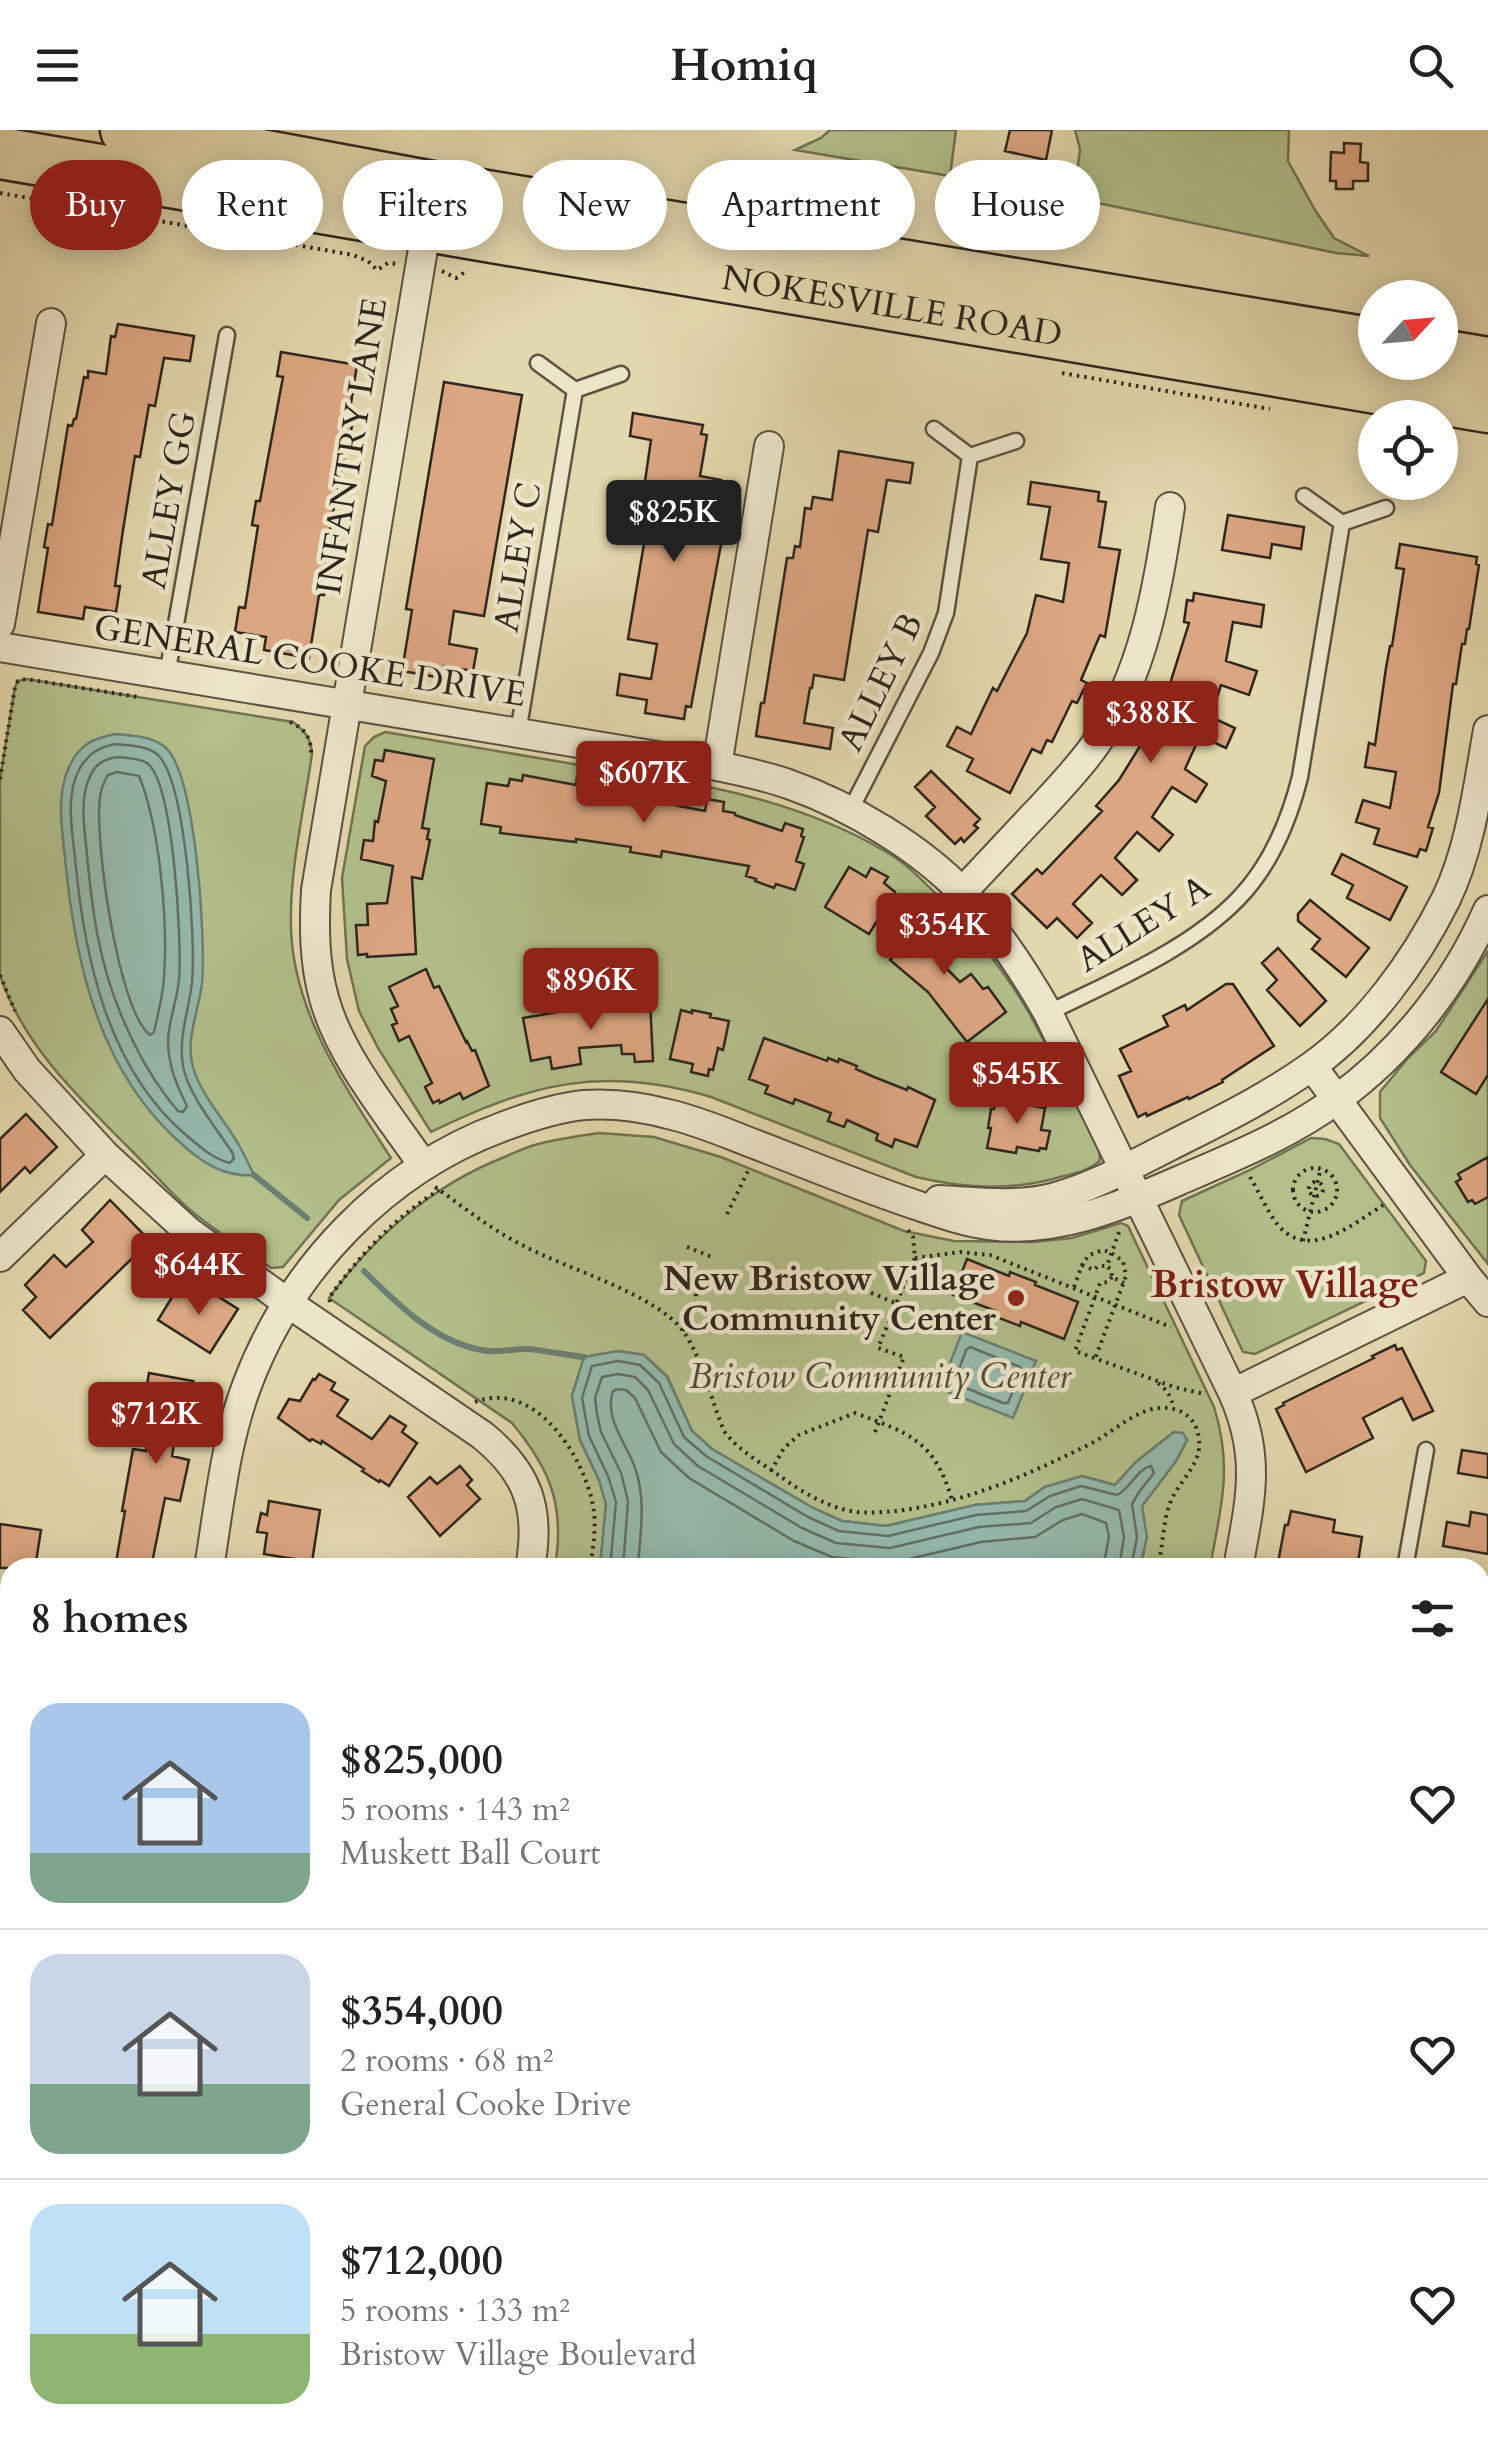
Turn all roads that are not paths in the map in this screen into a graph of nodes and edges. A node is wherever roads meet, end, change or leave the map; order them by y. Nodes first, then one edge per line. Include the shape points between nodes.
1 (126, 130) edge
2 (0, 153) edge
3 (343, 184) edge
4 (343, 195) edge
5 (503, 217) edge
6 (503, 220) edge
7 (423, 250) edge
8 (51, 323) dead end
9 (228, 335) dead end
10 (1358, 342) edge
11 (1458, 358) edge
12 (538, 363) dead end
13 (1488, 363) edge
14 (622, 374) dead end
15 (575, 390) junction
16 (1488, 407) edge
17 (934, 429) dead end
18 (1016, 441) dead end
19 (769, 446) dead end
20 (970, 456) junction
21 (1304, 496) dead end
22 (1170, 507) dead end
23 (1386, 508) dead end
24 (1342, 523) junction
25 (0, 624) edge
26 (0, 647) edge
27 (167, 675) junction
28 (346, 704) junction
29 (1488, 730) edge
30 (518, 733) junction
31 (716, 766) junction
32 (1482, 799) edge
33 (850, 812) junction
34 (962, 892) junction
35 (1488, 910) edge
36 (1048, 1013) junction
37 (8, 1023) edge
38 (1312, 1066) junction
39 (1336, 1100) junction
40 (105, 1156) junction
41 (418, 1169) junction
42 (1124, 1170) junction
43 (1131, 1210) junction
44 (899, 1212) junction
45 (0, 1256) edge
46 (1468, 1278) junction
47 (1488, 1302) edge
48 (288, 1303) junction
49 (1233, 1393) junction
50 (1426, 1450) dead end
51 (211, 1558) edge
52 (531, 1558) edge
53 (1240, 1558) edge
54 (1408, 1558) edge

1 - 3 highway, NOKESVILLE ROAD
2 - 4 highway, NOKESVILLE ROAD
5 - 10 highway, NOKESVILLE ROAD
6 - 16 highway, NOKESVILLE ROAD
7 - 28 street, INFANTRY LANE
8 - 25 street
9 - 27 lane, ALLEY GG
11 - 13 highway
12 - 15 lane
14 - 15 lane
15 - 30 lane, ALLEY C
17 - 20 lane
18 - 20 lane
19 - 31 street
20 - 33 lane, ALLEY B via 943,623
21 - 24 lane
22 - 34 street via 1149,622 1107,725 1070,777
23 - 24 lane
24 - 36 lane, ALLEY A via 1300,777 1275,846 1239,898 1213,920
26 - 27 street, GENERAL COOKE DRIVE
27 - 28 street, GENERAL COOKE DRIVE
28 - 30 street, GENERAL COOKE DRIVE
28 - 41 street, INFANTRY LANE via 316,890 316,959 340,1039
29 - 32 street
30 - 31 street, GENERAL COOKE DRIVE
31 - 33 street, GENERAL COOKE DRIVE via 787,784
32 - 38 street via 1446,898 1424,936 1380,1000
33 - 34 street, GENERAL COOKE DRIVE
34 - 36 street, GENERAL COOKE DRIVE
35 - 39 street via 1437,1002
36 - 42 street, GENERAL COOKE DRIVE
37 - 40 street via 27,1070
38 - 39 street
38 - 42 street
39 - 43 street
39 - 46 street
40 - 45 street
40 - 48 street via 189,1232
41 - 44 street via 549,1111 583,1105 647,1109 760,1146
41 - 48 street via 350,1224
42 - 43 street, GENERAL COOKE DRIVE
42 - 44 street via 1024,1203
43 - 44 street via 1029,1226
43 - 49 street, GENERAL COOKE DRIVE
46 - 47 street
46 - 49 street
48 - 51 street via 247,1384 232,1433
48 - 52 street via 506,1456 533,1510
49 - 53 street, GENERAL COOKE DRIVE via 1247,1432 1252,1477
50 - 54 lane

